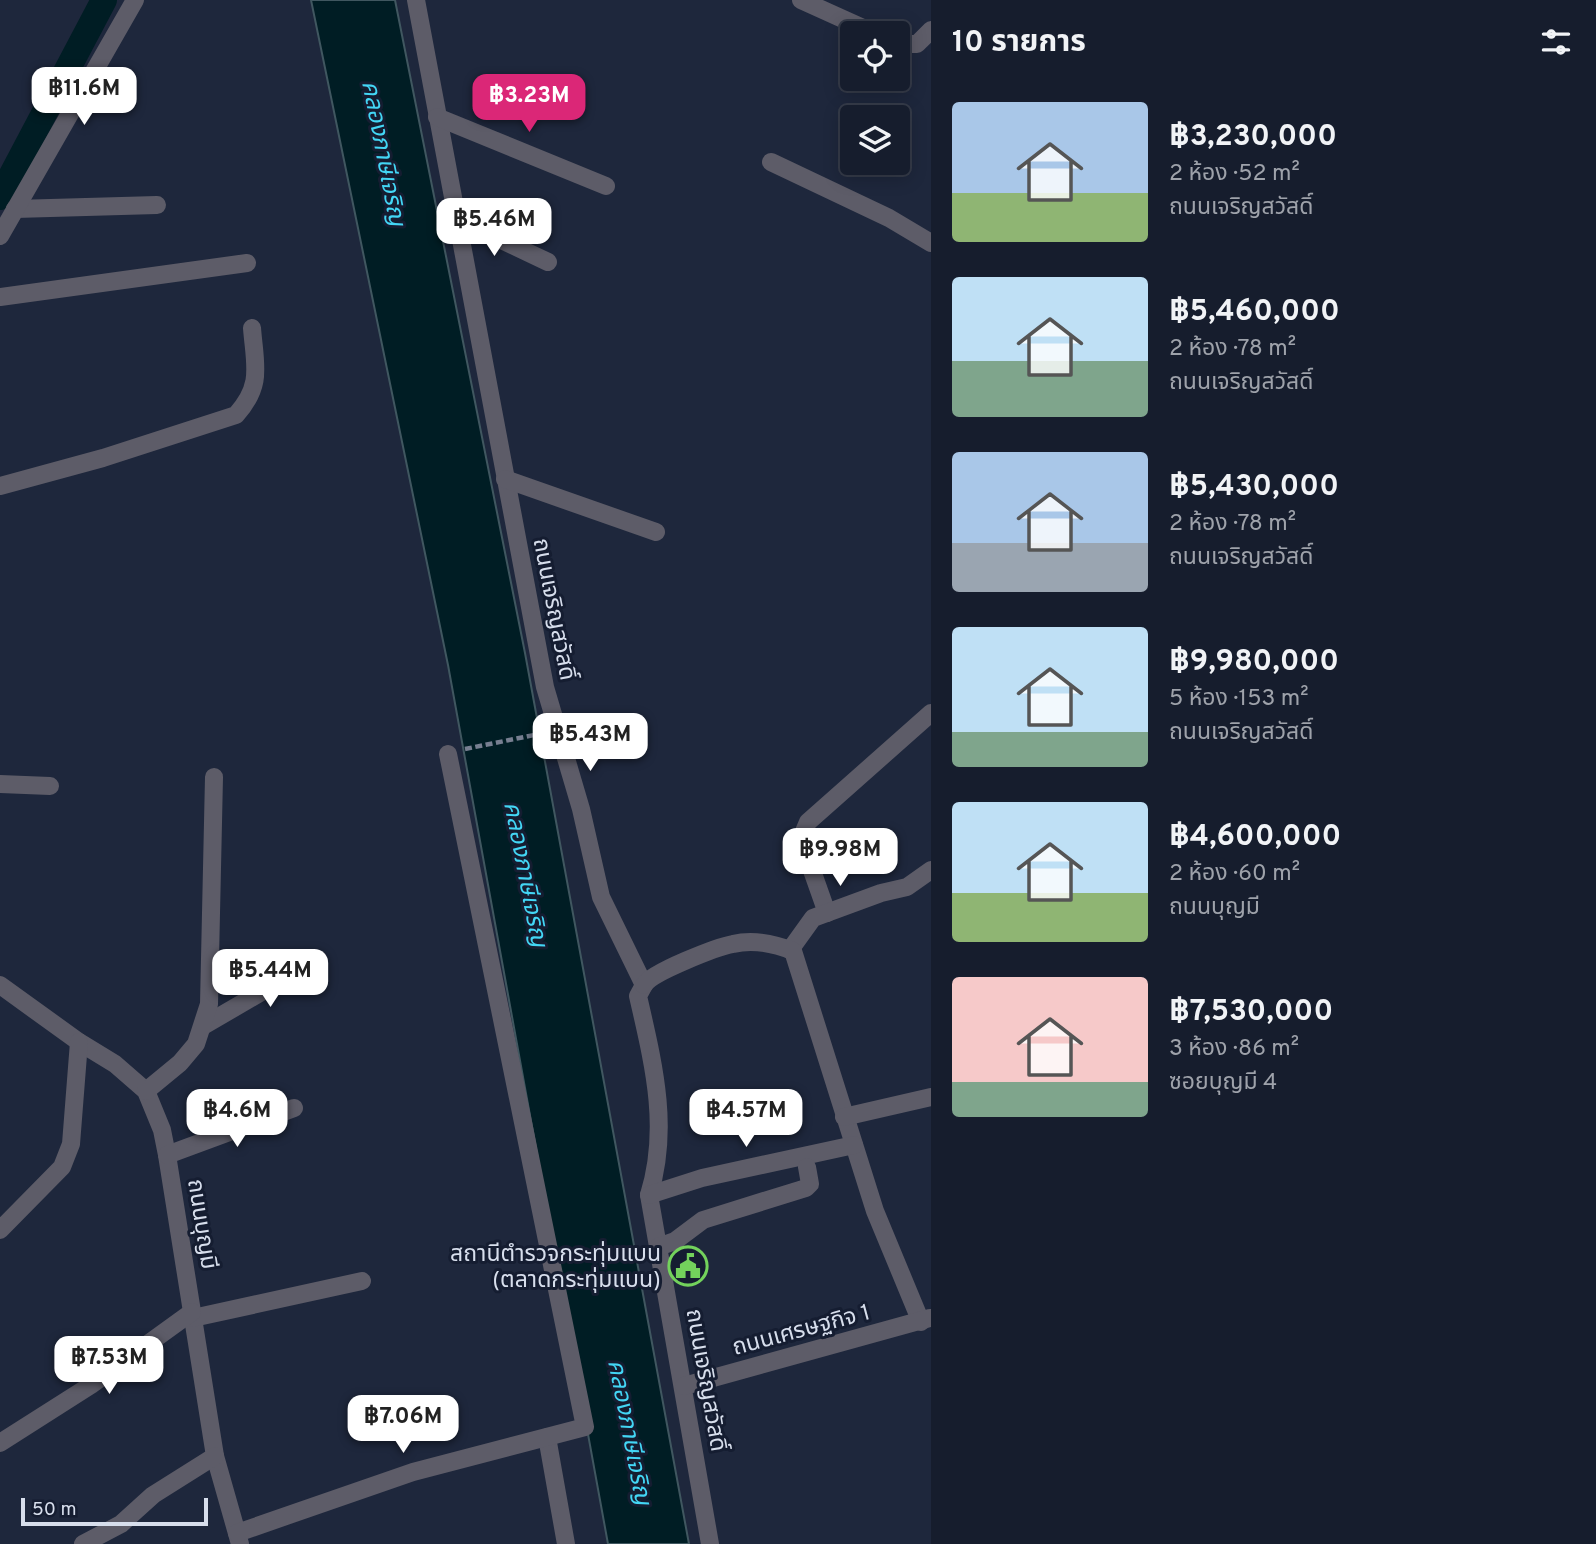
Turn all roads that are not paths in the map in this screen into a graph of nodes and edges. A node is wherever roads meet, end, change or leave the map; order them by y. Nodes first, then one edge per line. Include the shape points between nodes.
1 (135, 0) edge
2 (416, 0) edge
3 (801, 0) edge
4 (847, 21) edge
5 (931, 30) edge
6 (910, 44) edge
7 (438, 117) junction
8 (771, 162) dead end
9 (606, 186) dead end
10 (157, 205) dead end
11 (15, 209) junction
12 (457, 219) junction
13 (0, 236) edge
14 (931, 243) edge
15 (548, 262) dead end
16 (247, 263) dead end
17 (0, 297) edge
18 (252, 328) dead end
19 (505, 479) junction
20 (0, 486) edge
21 (656, 532) dead end
22 (931, 713) edge
23 (454, 752) road end
24 (214, 777) dead end
25 (0, 784) edge
26 (50, 786) dead end
27 (931, 870) edge
28 (827, 913) junction
29 (790, 950) junction
30 (318, 959) dead end
31 (0, 985) edge
32 (645, 985) junction
33 (203, 1026) junction
34 (79, 1042) junction
35 (146, 1091) junction
36 (931, 1097) edge
37 (294, 1108) dead end
38 (844, 1117) junction
39 (853, 1145) junction
40 (167, 1155) junction
41 (807, 1167) dead end
42 (649, 1195) junction
43 (0, 1230) edge
44 (658, 1247) junction
45 (362, 1281) dead end
46 (192, 1315) junction
47 (926, 1319) edge
48 (684, 1386) junction
49 (547, 1437) junction
50 (0, 1443) edge
51 (215, 1456) junction
52 (239, 1538) edge
53 (83, 1544) edge
54 (566, 1544) edge
55 (710, 1544) edge

1 - 11 street
2 - 7 street, ถนนเจริญสวัสดิ์
3 - 4 street
5 - 6 street via 917,44
7 - 9 street
7 - 12 street, ถนนเจริญสวัสดิ์
8 - 14 street
10 - 11 street
11 - 13 street
12 - 15 street
12 - 19 street, ถนนเจริญสวัสดิ์
16 - 17 street
18 - 20 street via 257,382 236,415
19 - 21 street
19 - 32 street, ถนนเจริญสวัสดิ์ via 545,687 601,897
22 - 28 street via 808,822 803,845
23 - 49 street via 585,1427
24 - 33 street via 209,1004
25 - 26 street
27 - 28 street via 907,887
28 - 29 street via 813,918
29 - 32 street via 775,943 734,943 648,979
29 - 38 street via 802,973
30 - 33 street
31 - 34 street, ถนนบุญมี
32 - 42 street, ถนนเจริญสวัสดิ์ via 638,996 659,1099 660,1147
33 - 35 street via 196,1044 180,1063
34 - 35 street, ถนนบุญมี
34 - 43 street via 71,1144 62,1167
35 - 40 street, ถนนบุญมี
36 - 38 street
37 - 40 street
38 - 39 street
39 - 42 street via 702,1178
39 - 47 street via 875,1211
40 - 46 street, ถนนบุญมี
41 - 44 street via 810,1184 806,1188 703,1220 675,1241
42 - 44 street, ถนนเจริญสวัสดิ์
44 - 48 street, ถนนเจริญสวัสดิ์
45 - 46 street
46 - 50 street
46 - 51 street, ถนนบุญมี
47 - 48 street, ถนนเศรษฐกิจ 1
48 - 55 street, ถนนเจริญสวัสดิ์
49 - 52 street via 413,1472
49 - 54 street
51 - 52 street, ถนนบุญมี
51 - 53 street via 153,1495 121,1524

